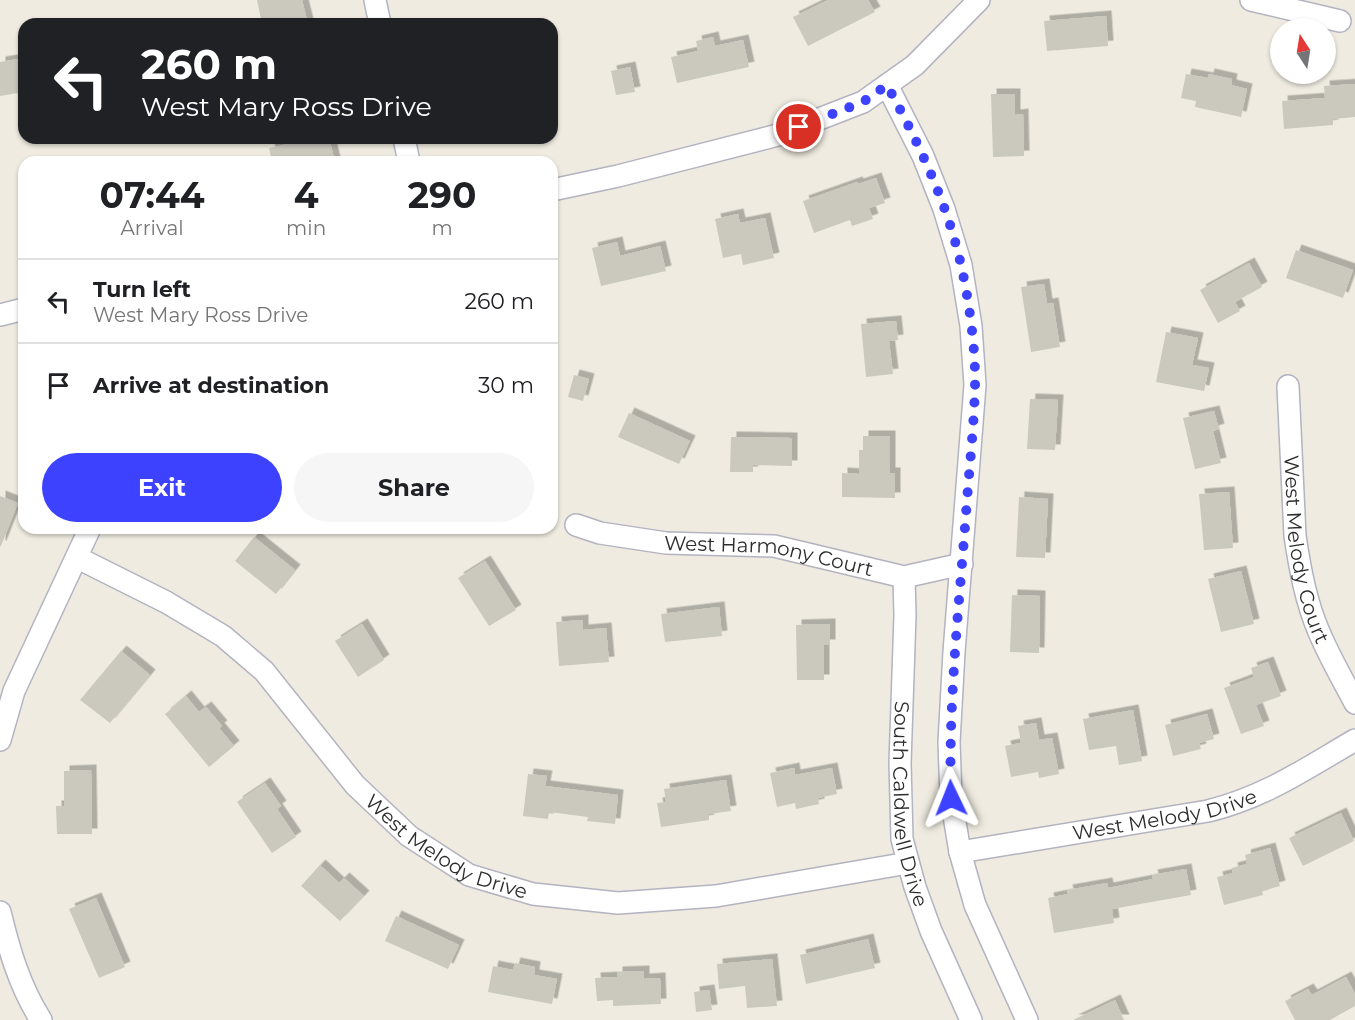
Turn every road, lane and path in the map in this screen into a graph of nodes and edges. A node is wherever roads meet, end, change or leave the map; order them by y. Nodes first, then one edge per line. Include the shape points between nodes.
1 (375, 0) edge
2 (979, 0) edge
3 (1251, 0) edge
4 (379, 18) edge
5 (1341, 21) dead end
6 (887, 85) junction
7 (558, 189) edge
8 (18, 310) edge
9 (0, 315) edge
10 (1288, 386) dead end
11 (576, 525) dead end
12 (88, 534) edge
13 (78, 558) junction
14 (962, 564) junction
15 (904, 578) junction
16 (1355, 703) edge
17 (0, 740) edge
18 (1355, 740) edge
19 (960, 852) junction
20 (908, 863) junction
21 (0, 912) edge
22 (41, 1020) edge
23 (971, 1020) edge
24 (1027, 1020) edge

1 - 4 street
2 - 6 street via 915,65
3 - 5 street
6 - 7 street via 863,102 778,135
6 - 14 street, South Caldwell Drive via 923,156 944,209 961,265 971,326 975,385
8 - 9 street
10 - 16 street, West Melody Court via 1299,561 1319,632
11 - 15 street, West Harmony Court via 600,533 666,543 774,546
12 - 13 street
13 - 17 street via 14,691
13 - 20 street, West Melody Drive via 223,636 264,671 355,785 409,836 469,874 533,894 618,903 717,896
14 - 15 street, West Harmony Court
14 - 19 street, South Caldwell Drive via 949,742 951,798
15 - 20 street, South Caldwell Drive via 900,763 902,838
18 - 19 street, West Melody Drive via 1272,789 1233,805
19 - 24 street, South Caldwell Drive via 975,905
20 - 23 street, South Caldwell Drive via 931,931
21 - 22 street via 9,952

